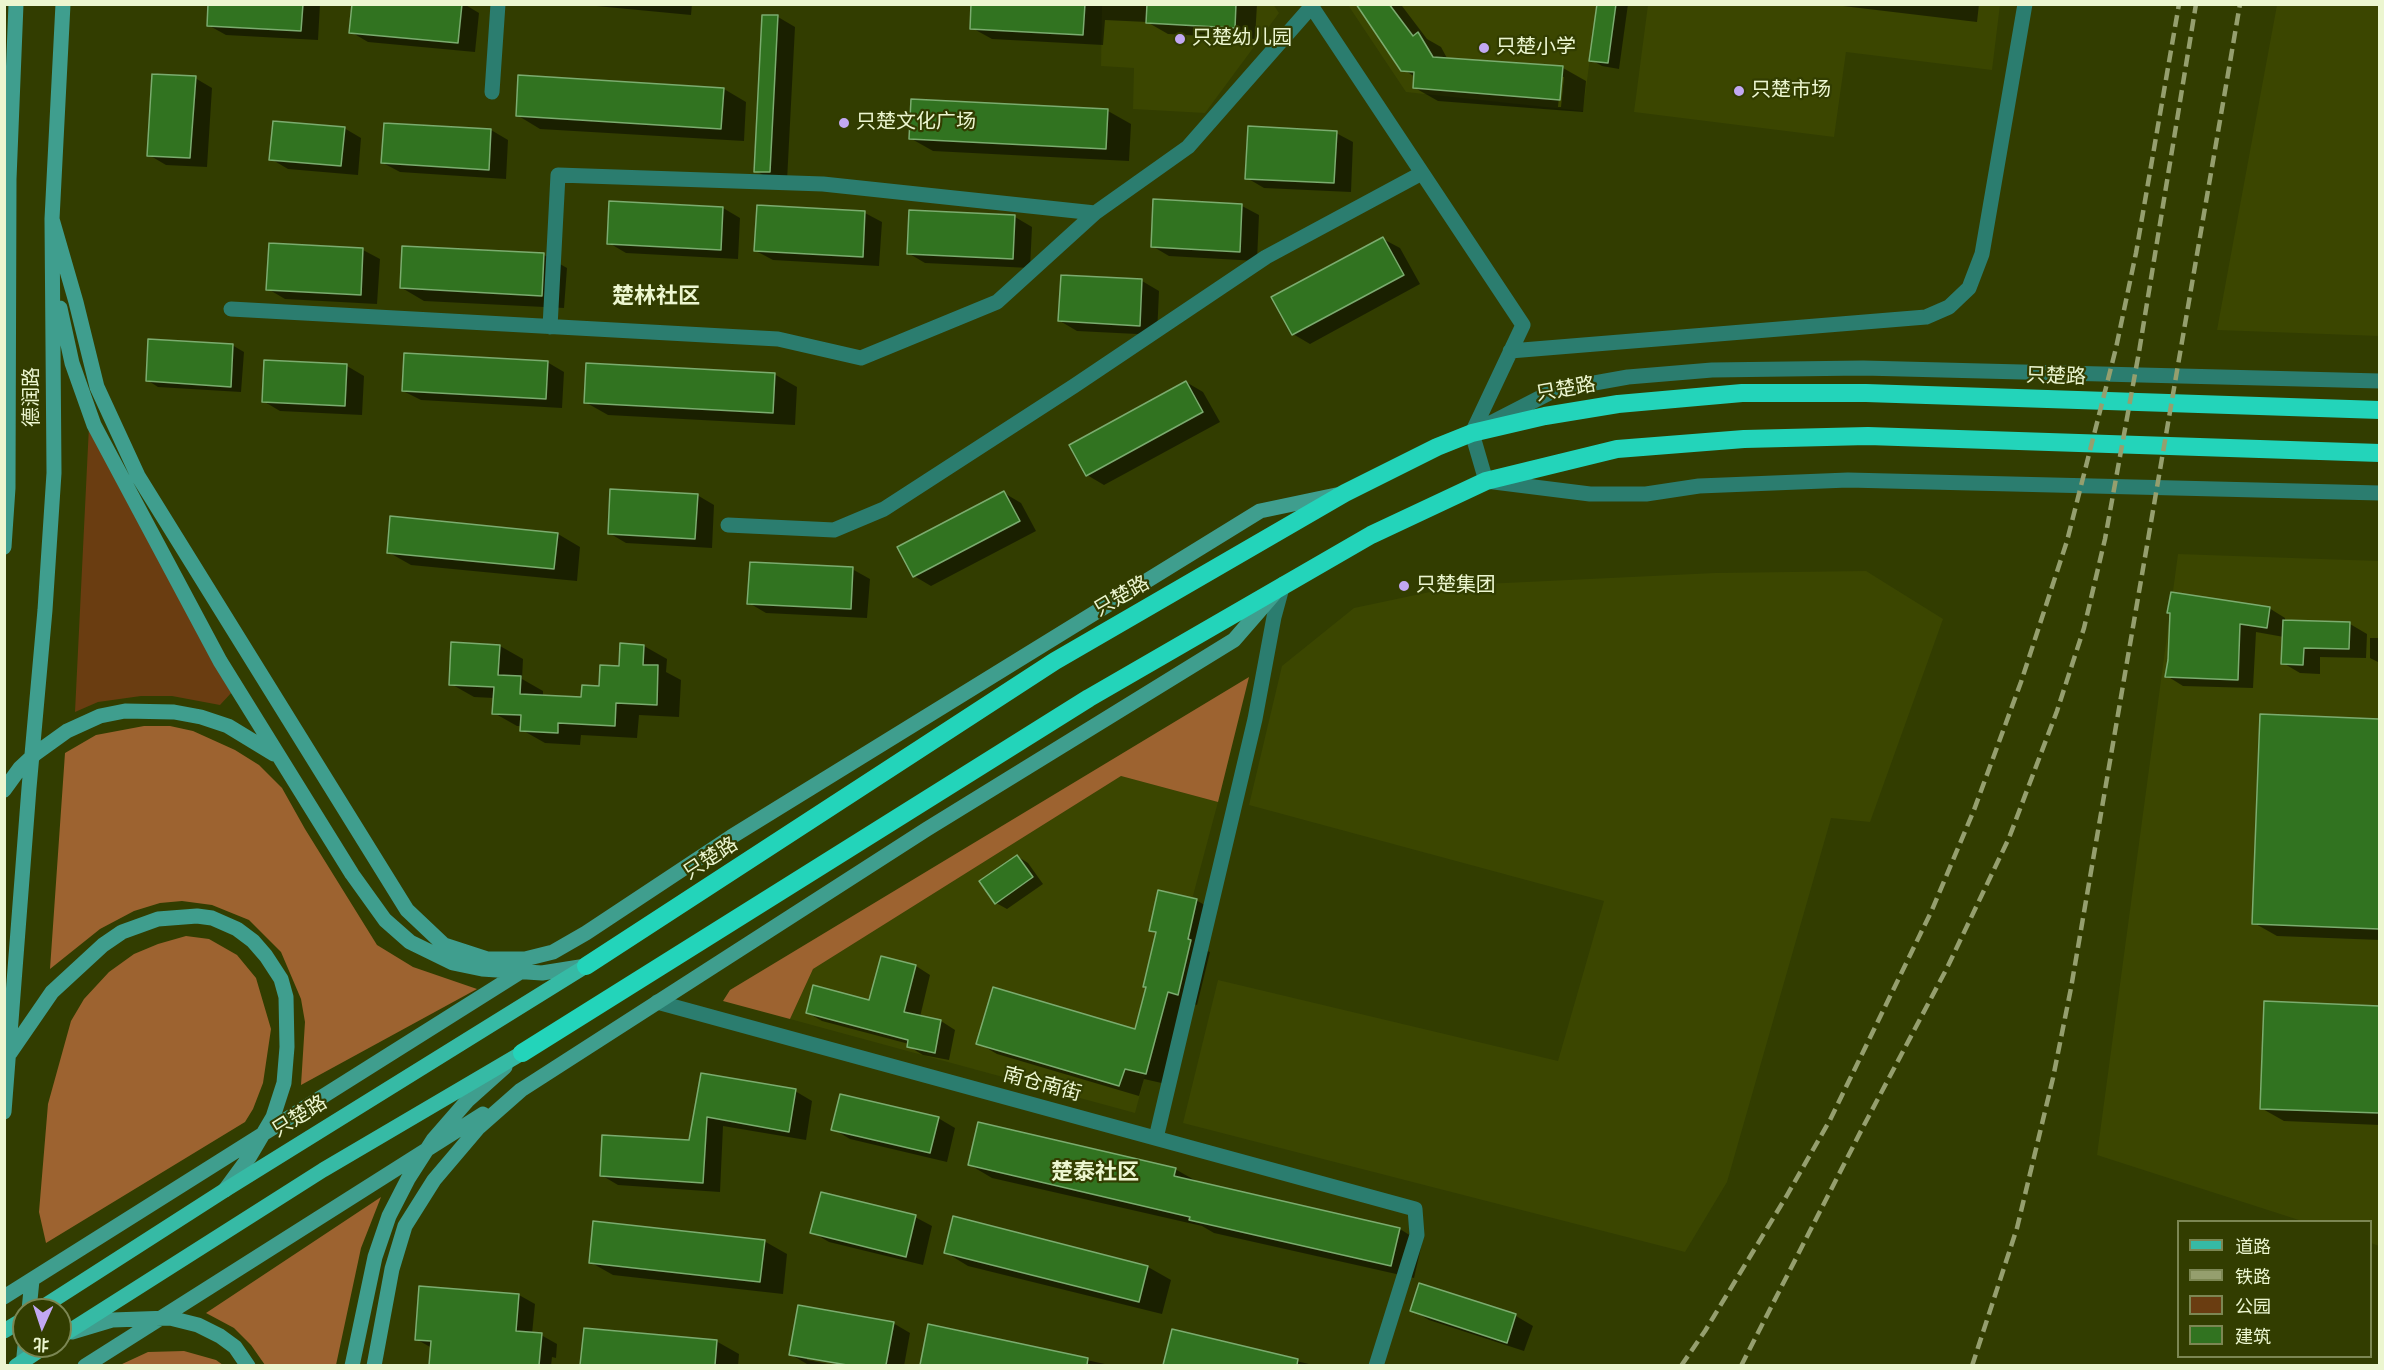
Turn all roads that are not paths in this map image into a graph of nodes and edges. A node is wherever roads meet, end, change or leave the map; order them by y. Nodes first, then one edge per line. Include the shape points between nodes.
1 (14, 4) edge
2 (63, 4) edge
3 (498, 4) edge
4 (2025, 4) edge
5 (1311, 6) edge
6 (492, 92) dead end
7 (4, 125) edge
8 (1422, 172) junction
9 (1095, 213) junction
10 (52, 219) junction
11 (54, 282) junction
12 (231, 309) dead end
13 (550, 327) junction
14 (1510, 351) junction
15 (2379, 381) edge
16 (2379, 410) edge
17 (1472, 433) junction
18 (2379, 453) edge
19 (1486, 482) junction
20 (1345, 493) junction
21 (2379, 493) edge
22 (728, 525) dead end
23 (4, 547) edge
24 (1283, 584) junction
25 (279, 758) junction
26 (4, 790) edge
27 (553, 952) junction
28 (586, 966) junction
29 (657, 1002) junction
30 (10, 1053) junction
31 (522, 1053) junction
32 (521, 1090) junction
33 (4, 1112) edge
34 (1156, 1138) junction
35 (225, 1190) junction
36 (32, 1280) junction
37 (4, 1297) edge
38 (30, 1298) edge
39 (57, 1298) edge
40 (72, 1329) edge
41 (72, 1332) edge
42 (85, 1365) edge
43 (248, 1365) edge
44 (351, 1365) edge
45 (374, 1365) edge
46 (1376, 1365) edge

1 - 7 main road
1 - 23 main road, 德润路
2 - 10 main road, 德润路
3 - 6 street
4 - 14 street via 1982,254 1969,288 1949,307 1926,317
5 - 8 street
5 - 9 street via 1188,147
8 - 14 street via 1523,325
8 - 22 street via 1266,257 884,509 834,530
9 - 13 street via 997,302 861,358 778,339
9 - 13 street via 823,184 558,175
10 - 11 main road, 德润路
10 - 27 main road via 97,387 138,476 406,910 444,945 487,959 525,958
11 - 25 main road via 72,363 94,425 220,661
11 - 30 main road, 德润路 via 54,474
12 - 13 street
14 - 17 street
15 - 17 street via 1863,368 1712,370 1628,377 1556,390
16 - 17 highway, 只楚路 via 1866,393 1742,393 1618,404
17 - 19 street
17 - 20 highway, 只楚路
18 - 19 highway via 1868,436 1744,439 1617,449
19 - 21 street via 1601,494 1848,480
19 - 24 highway via 1371,535
20 - 27 main road via 1260,511 731,837
20 - 28 highway, 只楚路 via 1055,662
24 - 29 main road via 1234,640 927,829
24 - 31 highway via 1089,698
24 - 34 street
25 - 26 main road via 228,726 201,717 125,711 100,716 67,731 20,768
25 - 28 main road via 352,874 385,920 410,942 453,963 482,969 542,973
27 - 36 main road
28 - 35 main road, 只楚路
29 - 32 main road
29 - 34 street, 南仓南街
30 - 33 main road
30 - 35 main road via 52,992 122,932 158,919 197,916 237,929 252,941 281,979 286,996 287,1047 284,1083 273,1117
31 - 40 main road via 322,1170
31 - 44 main road via 467,1101 433,1140 408,1179 389,1216 375,1257
32 - 42 main road
32 - 45 main road via 471,1136 434,1180 405,1226 392,1269
34 - 46 street, 南仓南街 via 1415,1209 1417,1235
35 - 39 main road, 只楚路
36 - 37 main road
36 - 38 main road
41 - 43 main road via 112,1320 170,1318 220,1335

